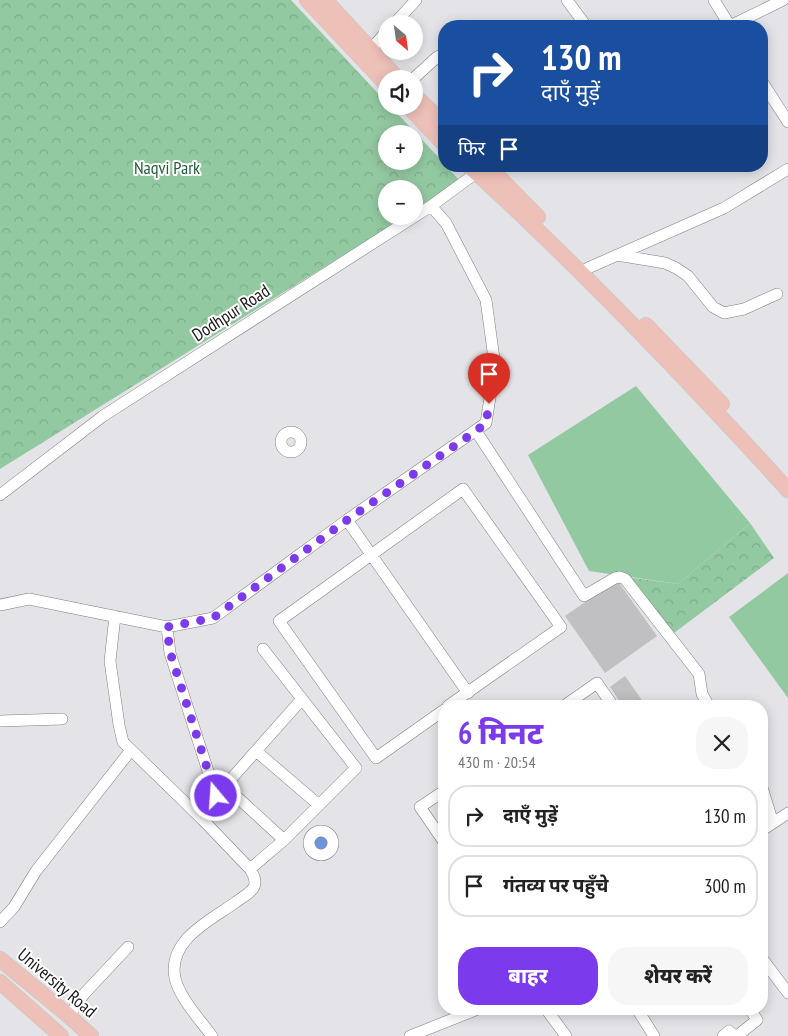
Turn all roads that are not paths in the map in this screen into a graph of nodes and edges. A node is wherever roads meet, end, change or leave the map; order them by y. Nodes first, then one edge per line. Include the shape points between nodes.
1 (307, 0) edge
2 (416, 0) edge
3 (567, 0) edge
4 (714, 0) edge
5 (783, 0) edge
6 (329, 1) edge
7 (402, 15) edge
8 (582, 20) edge
9 (726, 20) edge
10 (742, 20) edge
11 (378, 41) edge
12 (367, 54) junction
13 (438, 56) edge
14 (387, 70) edge
15 (422, 70) edge
16 (378, 71) edge
17 (768, 91) edge
18 (423, 103) edge
19 (417, 115) edge
20 (438, 117) edge
21 (788, 122) edge
22 (438, 138) edge
23 (788, 170) edge
24 (474, 172) edge
25 (483, 172) edge
26 (431, 206) junction
27 (617, 255) junction
28 (584, 270) junction
29 (777, 294) dead end
30 (476, 431) junction
31 (788, 475) edge
32 (788, 490) edge
33 (0, 495) edge
34 (347, 520) junction
35 (372, 554) junction
36 (0, 605) edge
37 (115, 616) junction
38 (167, 627) junction
39 (263, 649) dead end
40 (468, 693) junction
41 (302, 699) junction
42 (457, 700) edge
43 (573, 700) edge
44 (609, 700) edge
45 (706, 700) edge
46 (438, 714) edge
47 (62, 719) dead end
48 (0, 721) edge
49 (131, 750) junction
50 (256, 751) junction
51 (225, 786) junction
52 (438, 795) edge
53 (216, 796) junction
54 (319, 805) junction
55 (768, 807) edge
56 (788, 813) edge
57 (203, 820) junction
58 (302, 823) junction
59 (773, 823) junction
60 (768, 826) edge
61 (438, 833) edge
62 (312, 834) dead end
63 (284, 840) junction
64 (250, 869) junction
65 (0, 922) edge
66 (128, 947) dead end
67 (0, 959) edge
68 (768, 967) edge
69 (0, 982) edge
70 (788, 994) edge
71 (463, 1015) edge
72 (550, 1015) edge
73 (640, 1015) edge
74 (754, 1015) edge
75 (69, 1016) junction
76 (60, 1036) edge
77 (90, 1036) edge
78 (212, 1036) edge
79 (410, 1036) edge
80 (566, 1036) edge
81 (654, 1036) edge
82 (723, 1036) edge
83 (736, 1036) edge

1 - 12 main road
2 - 7 street
3 - 8 street
4 - 9 street
5 - 10 street
6 - 12 main road
11 - 12 street
12 - 14 main road
12 - 16 main road
13 - 15 street
17 - 21 street
18 - 20 main road
19 - 22 main road
23 - 27 street via 724,208
24 - 26 street, Dodhpur Road
25 - 28 main road via 525,218
26 - 30 street via 446,223 486,300 495,366 486,423
26 - 33 street, Dodhpur Road via 103,416
27 - 28 street
27 - 29 street via 665,263 676,268 688,276 713,307 724,313 744,309
28 - 31 main road via 685,363
28 - 32 main road
30 - 34 street
30 - 45 street via 584,596 615,578 625,579 698,674
34 - 35 street
34 - 38 street via 213,618
35 - 40 street
35 - 40 street via 463,489 562,626
35 - 46 street via 279,621 376,758
36 - 37 street via 29,599
37 - 38 street
37 - 49 street via 110,661 123,742
38 - 53 street via 170,652
39 - 41 street
40 - 42 street
41 - 50 street
41 - 54 street via 356,768
43 - 44 street via 597,683
47 - 48 street
49 - 57 street
49 - 65 street
50 - 51 street
50 - 54 street
51 - 53 street
51 - 63 street
52 - 61 street via 420,807
53 - 57 street
54 - 58 street
55 - 59 street
56 - 59 street
57 - 64 street
58 - 62 street
58 - 63 street
59 - 60 street
63 - 64 street
64 - 78 street via 255,878 254,888 188,937 177,951 175,977 179,990
66 - 75 street via 84,994
67 - 75 main road, University Road
68 - 70 street
69 - 76 main road
71 - 79 street
72 - 80 street
73 - 81 street
74 - 83 street via 757,1020
75 - 77 main road, University Road
82 - 83 street via 729,1031

